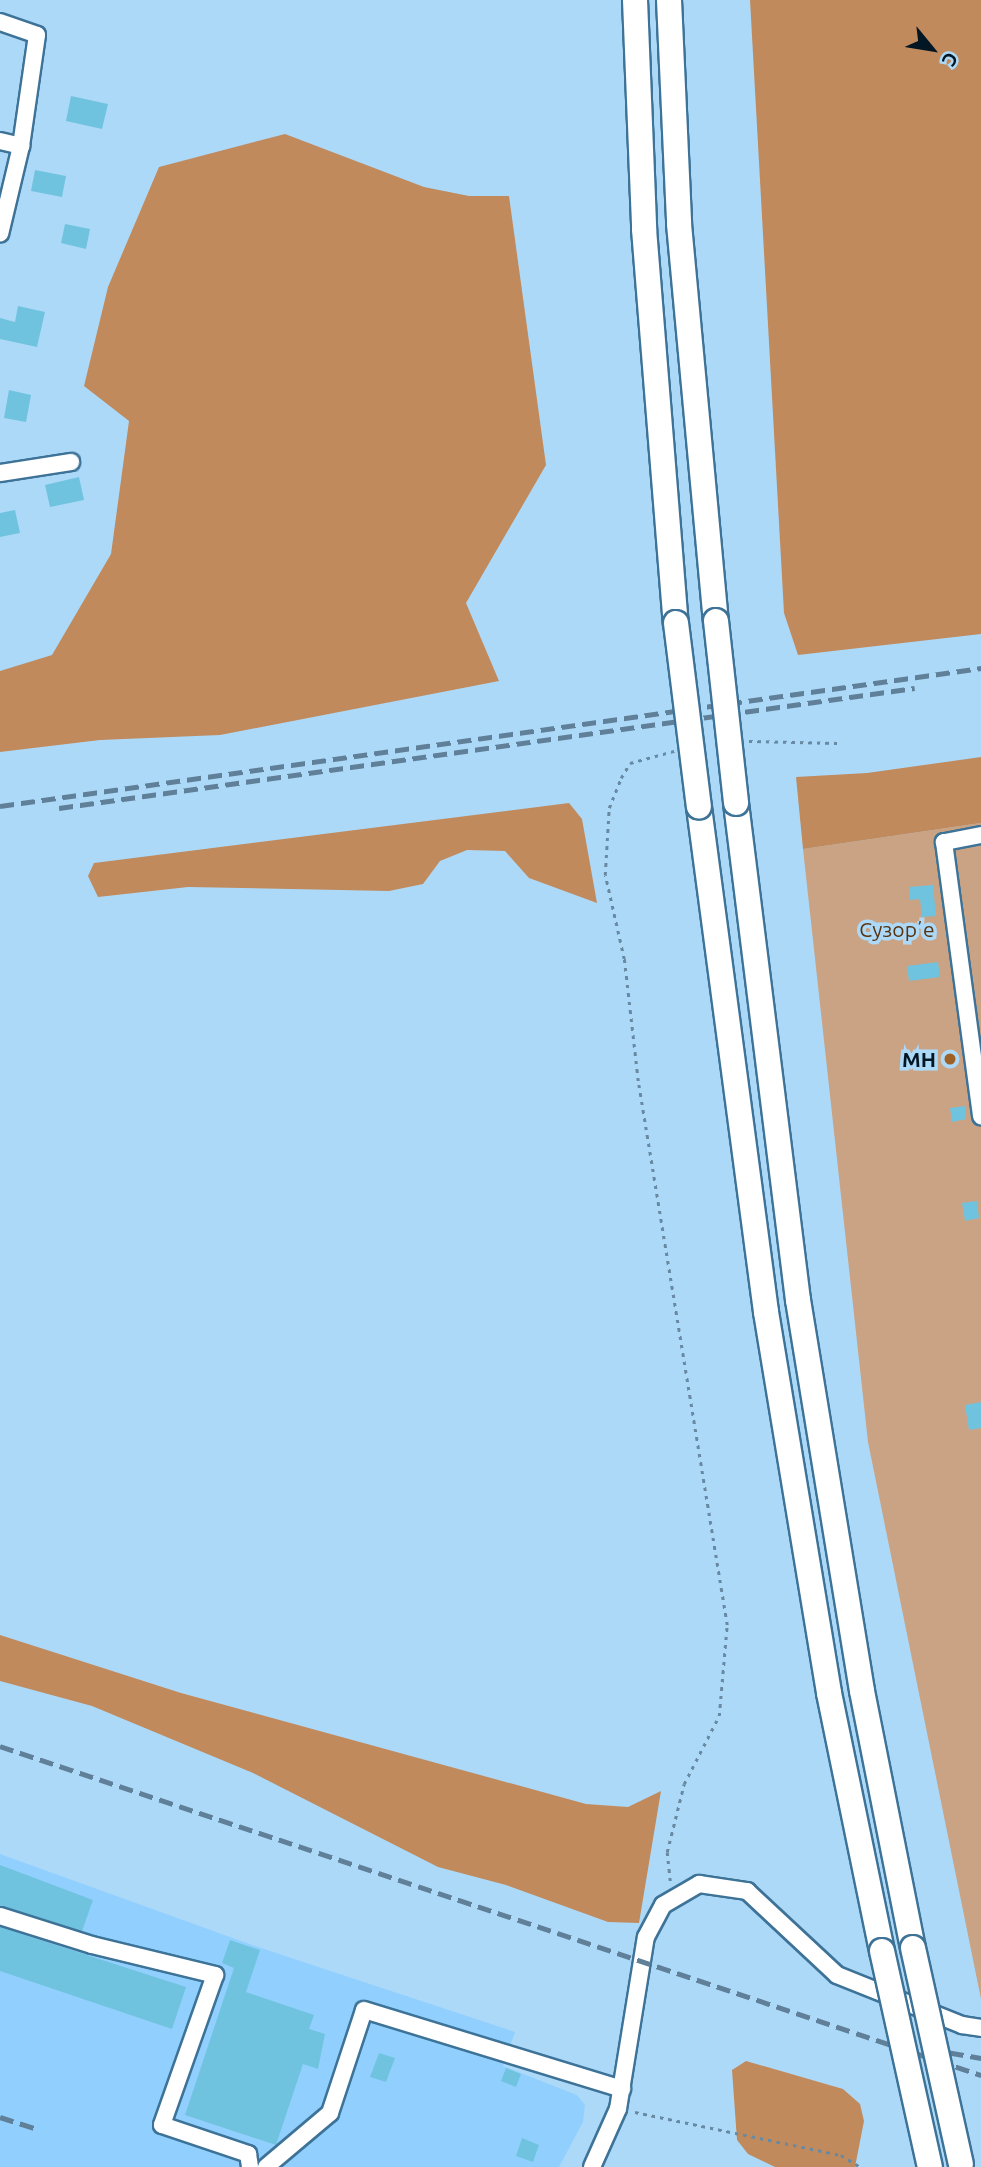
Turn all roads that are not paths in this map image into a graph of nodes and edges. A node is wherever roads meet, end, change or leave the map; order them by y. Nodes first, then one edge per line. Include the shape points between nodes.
1 (635, 0) edge
2 (669, 0) edge
3 (0, 22) edge
4 (0, 141) edge
5 (21, 146) junction
6 (0, 234) edge
7 (71, 462) dead end
8 (0, 473) edge
9 (981, 835) edge
10 (981, 1117) edge
11 (0, 1916) edge
12 (981, 2028) edge
13 (622, 2089) junction
14 (961, 2166) edge
15 (250, 2167) edge
16 (266, 2167) edge
17 (592, 2167) edge
18 (930, 2167) edge

1 - 18 highway, bridge via 644,229 676,623 766,1312 829,1693
2 - 14 highway, bridge via 679,224 716,621 798,1300 862,1690
3 - 5 street via 37,35
4 - 5 street
5 - 6 street
7 - 8 street
9 - 10 street via 944,842
11 - 15 street via 92,1945 215,1975 162,2125 247,2154
12 - 13 street via 962,2025 837,1975 747,1891 699,1884 675,1895 653,1919 646,1937
13 - 16 street via 364,2010 330,2113
13 - 17 street

